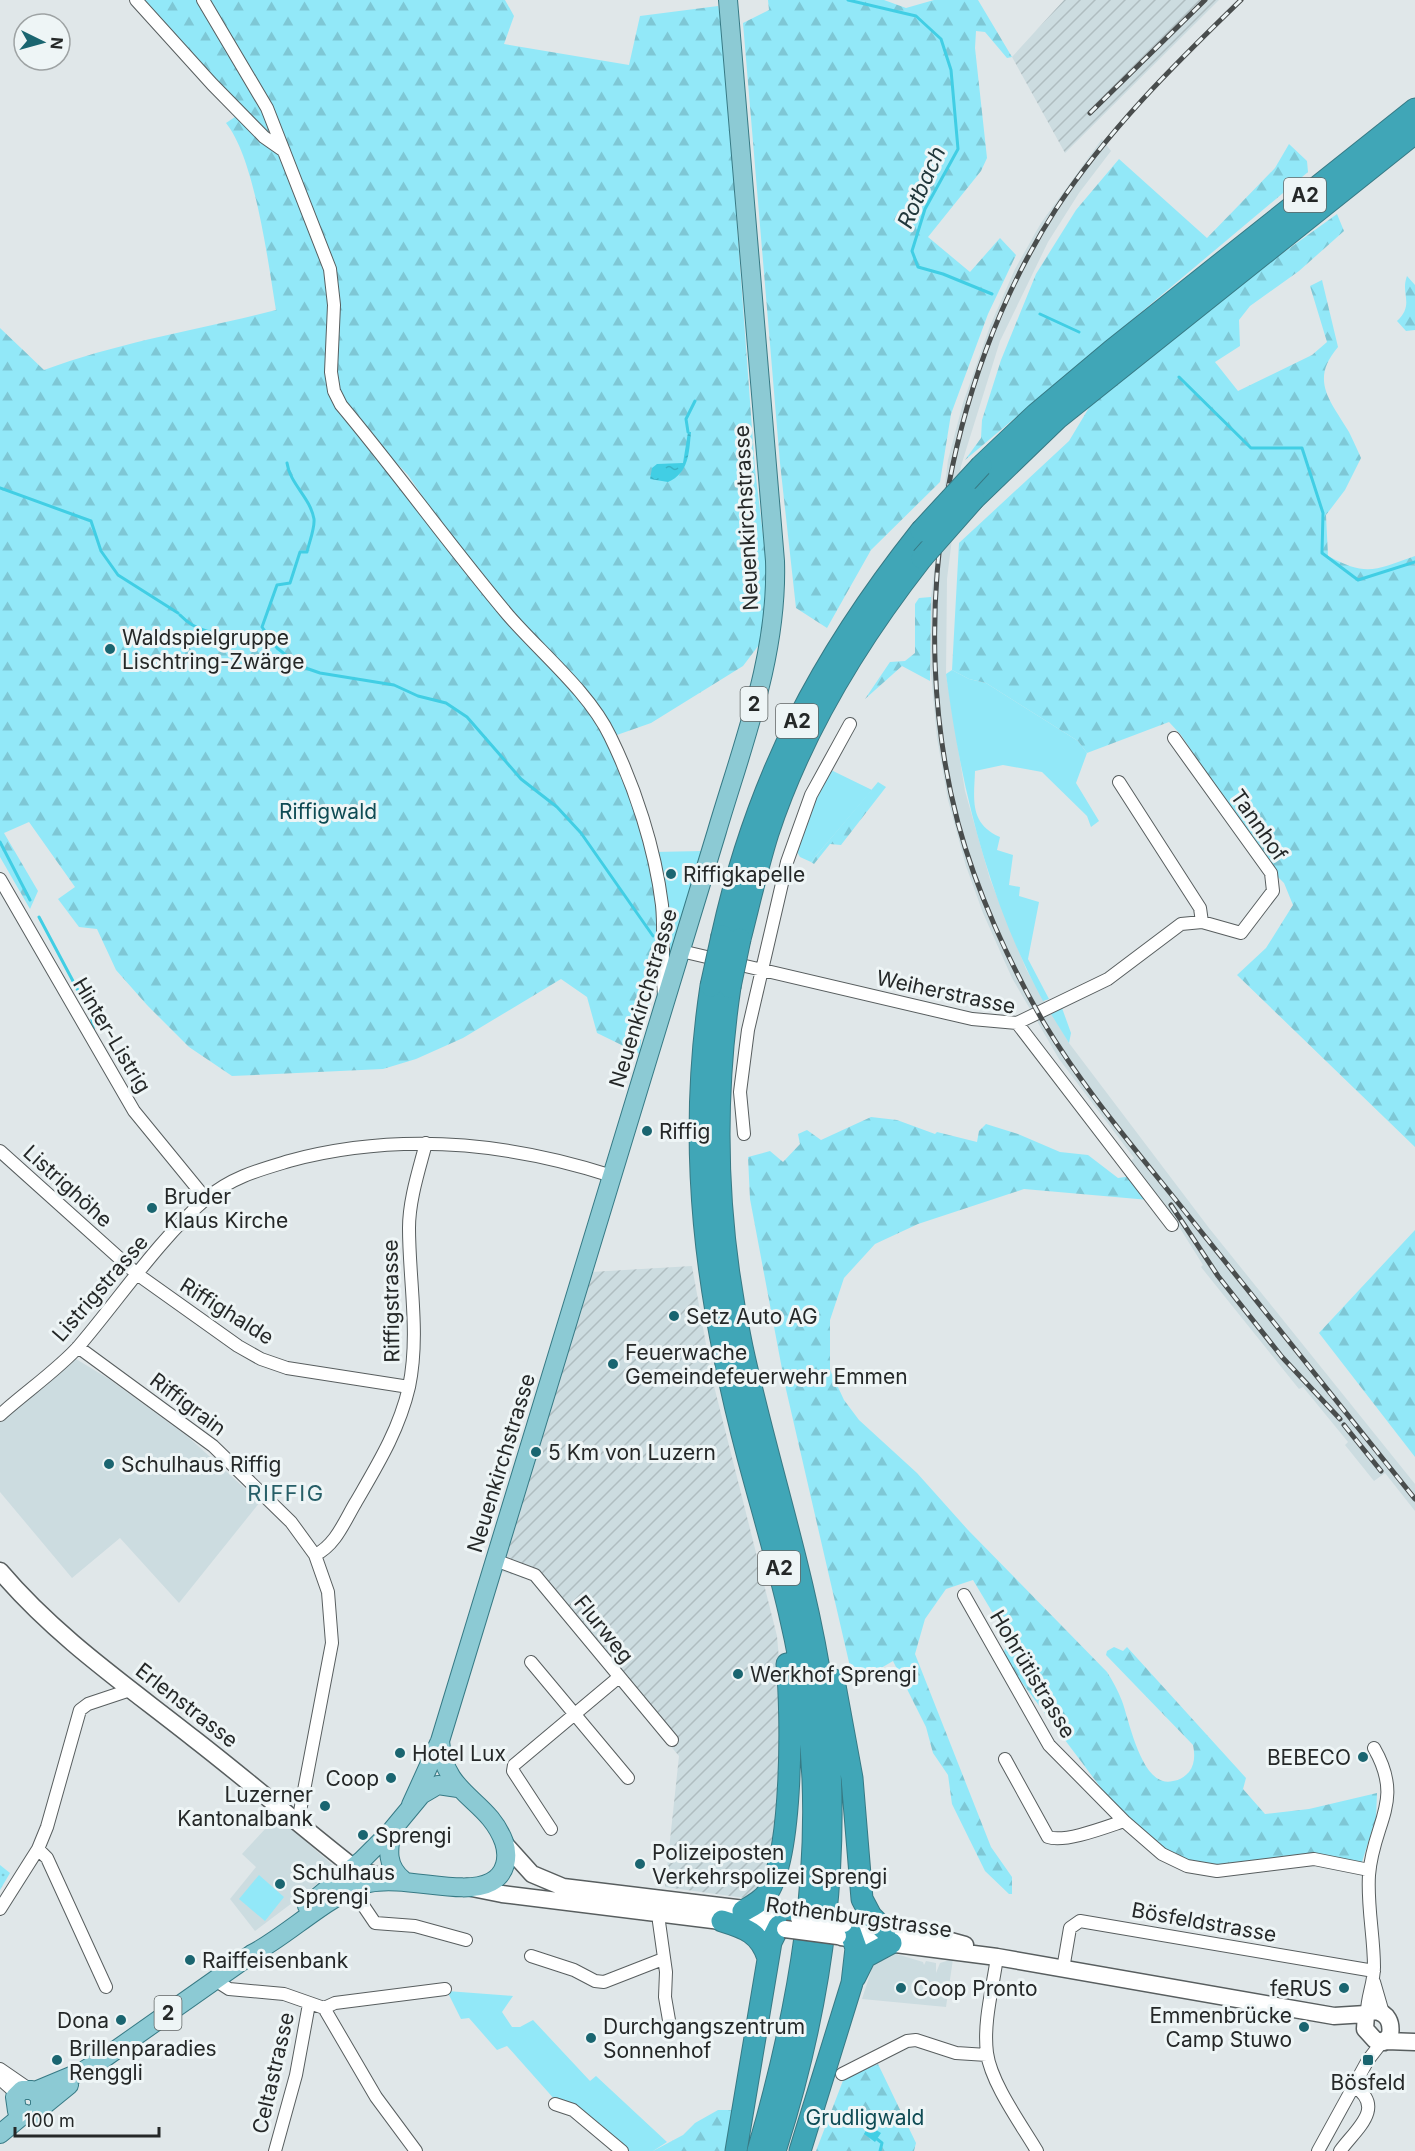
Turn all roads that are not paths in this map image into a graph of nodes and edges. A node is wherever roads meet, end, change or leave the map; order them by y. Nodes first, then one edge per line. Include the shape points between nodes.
1 (136, 0) edge
2 (203, 0) edge
3 (728, 0) edge
4 (1415, 109) edge
5 (1415, 133) edge
6 (284, 151) junction
7 (1202, 290) junction
8 (1052, 412) junction
9 (850, 724) dead end
10 (1174, 738) dead end
11 (1119, 782) dead end
12 (0, 879) edge
13 (1202, 922) junction
14 (731, 938) junction
15 (681, 951) junction
16 (762, 970) junction
17 (721, 987) junction
18 (665, 1002) junction
19 (1017, 1023) junction
20 (744, 1134) dead end
21 (426, 1143) junction
22 (0, 1151) edge
23 (612, 1176) junction
24 (206, 1199) junction
25 (1172, 1225) dead end
26 (137, 1274) junction
27 (78, 1347) junction
28 (409, 1387) junction
29 (0, 1414) edge
30 (748, 1455) junction
31 (315, 1555) junction
32 (796, 1555) junction
33 (495, 1560) junction
34 (0, 1571) edge
35 (964, 1595) dead end
36 (531, 1662) dead end
37 (619, 1677) junction
38 (130, 1690) junction
39 (575, 1713) junction
40 (672, 1740) dead end
41 (440, 1741) junction
42 (1374, 1748) dead end
43 (1005, 1759) dead end
44 (627, 1778) dead end
45 (458, 1788) junction
46 (411, 1804) junction
47 (298, 1821) junction
48 (1124, 1821) junction
49 (551, 1829) dead end
50 (392, 1830) junction
51 (505, 1844) junction
52 (38, 1849) junction
53 (354, 1868) junction
54 (1369, 1870) junction
55 (398, 1880) junction
56 (466, 1887) junction
57 (352, 1889) junction
58 (862, 1899) junction
59 (660, 1906) junction
60 (0, 1910) edge
61 (743, 1911) junction
62 (722, 1921) junction
63 (787, 1922) junction
64 (846, 1932) junction
65 (888, 1936) junction
66 (466, 1940) dead end
67 (252, 1954) junction
68 (531, 1956) dead end
69 (997, 1957) junction
70 (768, 1958) junction
71 (663, 1959) junction
72 (1063, 1969) junction
73 (1374, 1976) junction
74 (215, 1980) junction
75 (852, 1983) junction
76 (106, 1987) dead end
77 (445, 1989) dead end
78 (309, 2004) junction
79 (324, 2008) junction
80 (670, 2026) dead end
81 (1376, 2027) junction
82 (1414, 2042) edge
83 (987, 2055) junction
84 (0, 2069) edge
85 (842, 2074) dead end
86 (0, 2079) edge
87 (1355, 2087) junction
88 (27, 2101) junction
89 (555, 2104) dead end
90 (0, 2123) edge
91 (0, 2134) edge
92 (275, 2151) edge
93 (416, 2151) edge
94 (622, 2151) edge
95 (736, 2151) edge
96 (758, 2151) edge
97 (775, 2151) edge
98 (800, 2151) edge
99 (1036, 2151) edge
100 (1318, 2151) edge
101 (1340, 2151) edge

1 - 6 street via 264,137
2 - 6 street via 267,108
3 - 15 main road, Neuenkirchstrasse / 2 via 773,538 775,606 761,683
4 - 7 highway, A2
5 - 7 highway, A2
6 - 18 street via 330,269 334,305 331,372 341,405 498,603 589,702 611,737 642,821 657,878 662,907
7 - 8 highway, A2
8 - 14 highway, A2, bridge via 922,558 858,647 811,730 768,833
8 - 14 highway, A2, bridge via 981,466 921,531 845,634 813,687 753,823 734,882
9 - 16 street via 794,835
10 - 13 street, Tannhof via 1271,873 1274,884 1273,891 1241,933
11 - 13 street via 1200,908
12 - 24 street, Hinter-Listrig via 134,1111
13 - 19 street via 1181,924 1117,973
14 - 17 highway, A2, bridge
15 - 16 street, Weiherstrasse
15 - 18 main road, Neuenkirchstrasse / 2
16 - 19 street, Weiherstrasse via 984,1022
16 - 20 street via 748,1030 740,1092
17 - 30 highway, A2 via 700,1085 701,1202 719,1328
17 - 32 highway, A2 via 717,1124 724,1243 742,1348
18 - 23 main road, Neuenkirchstrasse / 2
19 - 25 street, Weiherstrasse
21 - 23 street, Listrigstrasse via 510,1150
21 - 24 street, Listrigstrasse via 378,1145 312,1155 247,1173
21 - 28 street, Riffigstrasse via 409,1225 414,1322
22 - 26 street, Listrighöhe
23 - 33 main road, Neuenkirchstrasse / 2
24 - 26 street, Listrigstrasse
26 - 27 street, Listrigstrasse
26 - 28 street, Riffighalde via 261,1359 309,1372
27 - 29 street, Listrigstrasse
27 - 31 street, Riffigrain via 213,1446 277,1507
28 - 31 street, Riffigstrasse via 387,1451 342,1528 329,1546
30 - 61 highway via 750,1485 783,1630 790,1732 779,1864 767,1894
30 - 96 highway, A2 via 780,1570 804,1690 813,1760 814,1825 807,1931 796,1996
31 - 47 street via 328,1592 332,1643
32 - 58 highway via 823,1626 847,1746
32 - 97 highway, A2 via 823,1696 831,1855 824,1932 812,1999
33 - 37 street, Flurweg via 535,1575
33 - 41 main road, Neuenkirchstrasse / 2
34 - 38 main road, Erlenstrasse via 66,1638
35 - 48 street, Hohrütistrasse via 1049,1745
36 - 39 street
37 - 39 street
37 - 40 street, Flurweg
38 - 47 main road, Erlenstrasse
38 - 52 street via 80,1710
39 - 44 street
39 - 49 street via 514,1765 513,1771
41 - 45 main road, 2 via 445,1769
41 - 46 main road, 2
42 - 54 street via 1386,1771 1388,1796
43 - 48 street via 1048,1837 1057,1839
45 - 46 main road via 438,1785
45 - 51 main road, 2 via 481,1809
46 - 50 main road, 2
47 - 53 main road, Erlenstrasse
48 - 54 street, Hohrütistrasse via 1162,1854 1198,1869 1217,1871 1314,1859
50 - 53 main road, 2
50 - 55 main road via 389,1859
51 - 56 main road, 2 via 506,1862 497,1877
51 - 59 main road, Rothenburgstrasse via 525,1868 549,1882
52 - 60 street
52 - 76 street via 47,1858
53 - 55 main road
53 - 67 main road, 2
54 - 73 street
55 - 56 main road, 2
55 - 57 main road, 2
56 - 59 main road, Rothenburgstrasse via 502,1894
57 - 66 street via 375,1923 415,1926
57 - 67 main road, 2
58 - 64 highway
58 - 65 highway
59 - 61 main road, Rothenburgstrasse
59 - 62 main road, Rothenburgstrasse
59 - 71 street
61 - 63 main road, Rothenburgstrasse
62 - 63 main road, Rothenburgstrasse
62 - 70 highway via 752,1932
63 - 64 main road, Rothenburgstrasse, bridge
63 - 70 highway
64 - 65 main road, Rothenburgstrasse
64 - 75 highway via 856,1953
65 - 69 main road, Rothenburgstrasse via 941,1938
65 - 75 highway via 866,1957
67 - 74 main road, 2
68 - 71 street via 574,1970 595,1982
69 - 72 main road, Rothenburgstrasse
69 - 83 street
70 - 95 highway
71 - 80 street
72 - 73 street, Bösfeldstrasse via 1070,1928 1080,1921
72 - 81 main road, Rothenburgstrasse via 1334,2016
73 - 81 street
74 - 78 street via 235,1991 284,1994
74 - 88 main road, 2 via 83,2071
75 - 98 highway
77 - 79 street via 335,2003
78 - 79 street
78 - 92 street, Celtastrasse via 296,2075
79 - 93 street via 376,2097
81 - 82 main road, Rothenburgstrasse via 1408,2044
81 - 87 street via 1368,2060
83 - 85 street via 956,2053 916,2040 907,2041
83 - 99 street
84 - 88 street
86 - 88 street
87 - 100 street
87 - 101 street via 1366,2095 1370,2106 1366,2118
88 - 90 main road, 2
88 - 91 main road, 2
89 - 94 street via 573,2110

